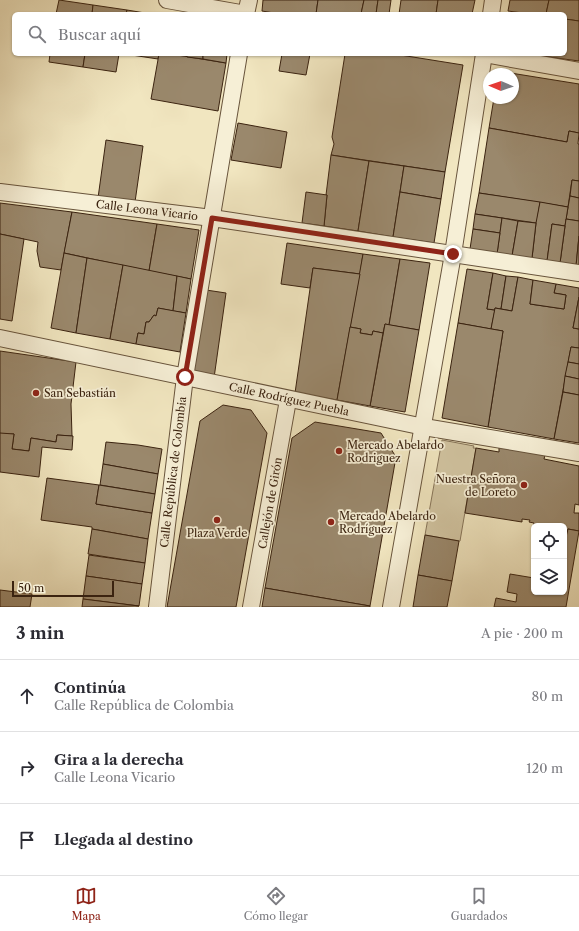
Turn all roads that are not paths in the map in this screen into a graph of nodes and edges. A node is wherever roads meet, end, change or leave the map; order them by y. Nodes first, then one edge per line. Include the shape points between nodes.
1 (167, 0) edge
2 (248, 0) edge
3 (493, 0) edge
4 (235, 12) edge
5 (246, 12) edge
6 (491, 12) edge
7 (239, 56) edge
8 (484, 56) edge
9 (495, 56) edge
10 (579, 71) edge
11 (0, 192) edge
12 (212, 218) junction
13 (453, 254) junction
14 (579, 274) edge
15 (0, 338) edge
16 (185, 377) junction
17 (288, 400) junction
18 (424, 427) junction
19 (579, 453) edge
20 (156, 607) edge
21 (251, 607) edge
22 (391, 607) edge

1 - 4 street
2 - 5 street
3 - 6 street
7 - 12 street, Calle República de Colombia
8 - 13 street
9 - 10 street
11 - 12 street, Calle Leona Vicario
12 - 13 street, Calle Leona Vicario
12 - 16 street, Calle República de Colombia
13 - 14 street, Calle Leona Vicario
13 - 18 street
15 - 16 street, Calle Rodríguez Puebla
16 - 17 street, Calle Rodríguez Puebla
16 - 20 street, Calle República de Colombia
17 - 18 street, Calle Rodríguez Puebla
17 - 21 street, Callejón de Girón
18 - 19 street, Calle Rodríguez Puebla
18 - 22 street

